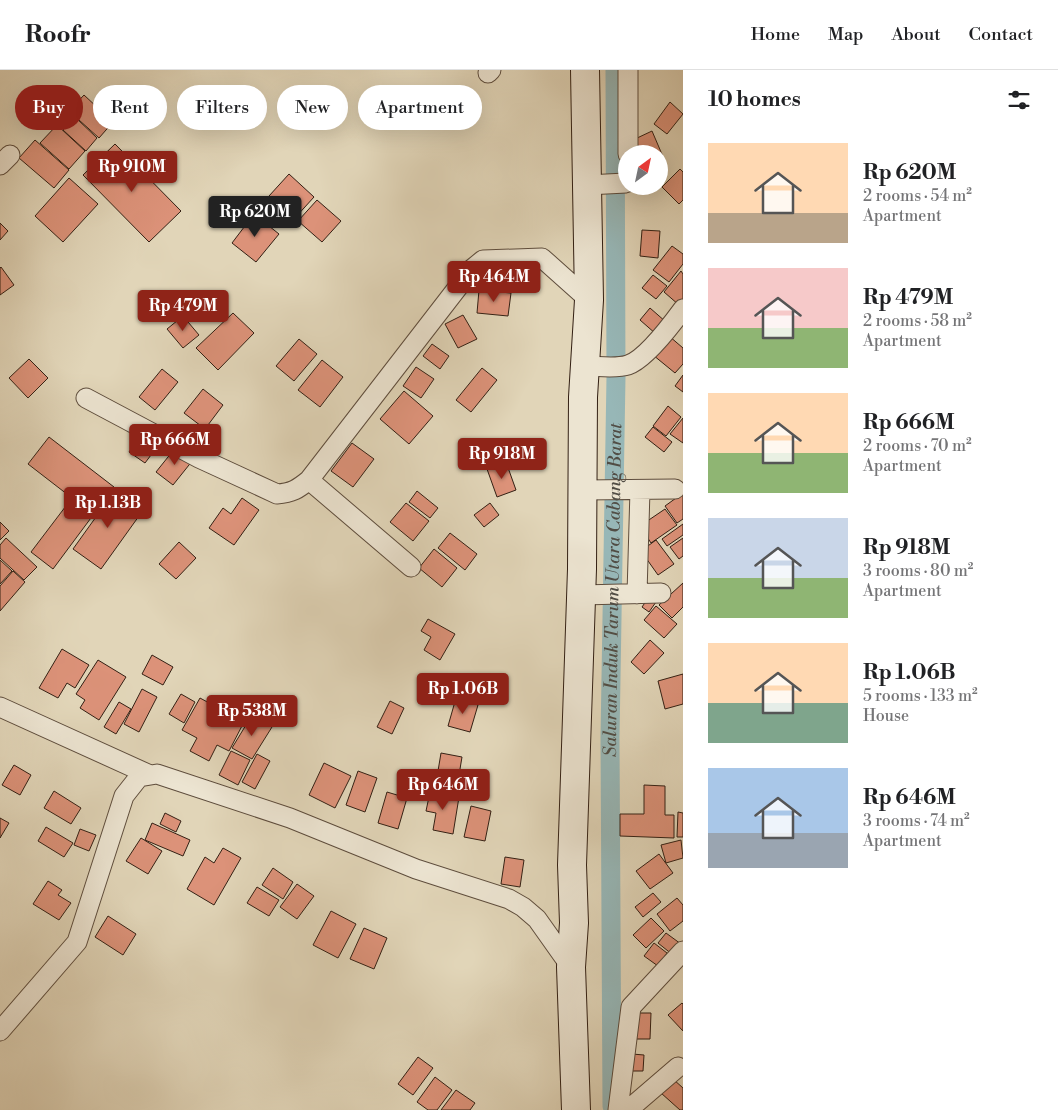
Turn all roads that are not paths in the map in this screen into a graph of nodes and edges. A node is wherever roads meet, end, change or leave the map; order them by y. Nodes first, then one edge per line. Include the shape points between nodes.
1 (585, 70) edge
2 (628, 70) edge
3 (628, 145) edge
4 (618, 184) edge
5 (592, 185) junction
6 (589, 300) junction
7 (683, 309) edge
8 (591, 366) junction
9 (86, 398) dead end
10 (309, 480) junction
11 (593, 489) junction
12 (675, 489) dead end
13 (637, 490) junction
14 (411, 568) dead end
15 (635, 593) junction
16 (661, 593) dead end
17 (590, 595) junction
18 (0, 707) edge
19 (150, 775) junction
20 (683, 951) edge
21 (571, 968) junction
22 (0, 1031) edge
23 (678, 1067) dead end
24 (576, 1110) edge
25 (618, 1110) edge
26 (628, 1110) edge

1 - 5 street
2 - 3 street
4 - 5 street
5 - 6 street
6 - 8 street
6 - 10 street via 542,258 483,260
7 - 8 street via 666,332 634,363
8 - 11 street
9 - 10 street via 199,458 277,494 290,493
10 - 14 street
11 - 13 street
11 - 17 street
12 - 13 street
13 - 15 street
15 - 16 street
15 - 17 street
17 - 21 street via 573,827
18 - 19 street
19 - 21 street via 157,774 290,818 416,869 508,899 537,919
19 - 22 street via 138,777 124,796 77,942
20 - 25 street via 630,1007
21 - 24 street
23 - 26 street

